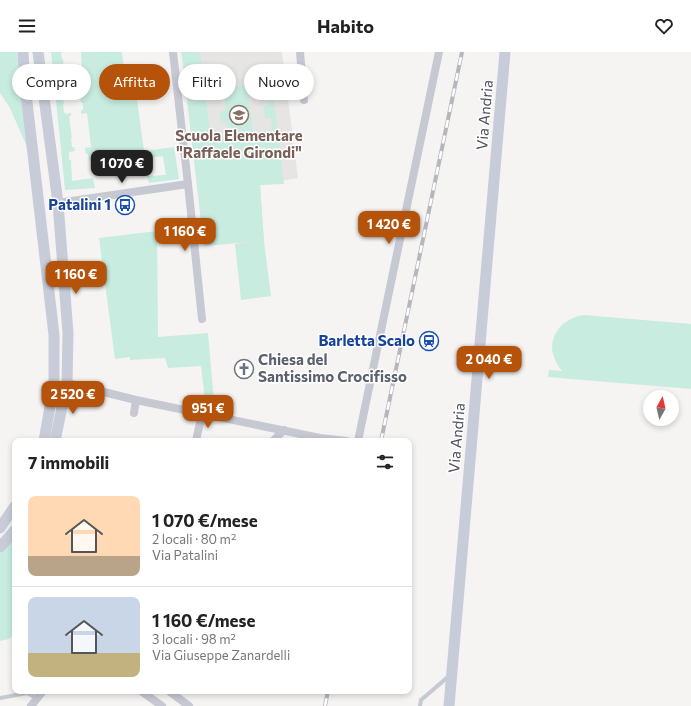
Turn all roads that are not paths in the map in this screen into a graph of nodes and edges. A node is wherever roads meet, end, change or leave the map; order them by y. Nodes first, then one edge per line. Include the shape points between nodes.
1 (23, 52) edge
2 (38, 52) edge
3 (173, 52) edge
4 (300, 52) edge
5 (439, 52) edge
6 (506, 52) edge
7 (301, 64) edge
8 (188, 184) junction
9 (58, 203) junction
10 (39, 206) junction
11 (202, 319) dead end
12 (54, 382) junction
13 (67, 383) junction
14 (136, 400) junction
15 (134, 413) dead end
16 (202, 413) junction
17 (284, 430) junction
18 (45, 438) edge
19 (56, 438) edge
20 (197, 438) edge
21 (276, 438) edge
22 (316, 438) edge
23 (359, 438) edge
24 (12, 510) edge
25 (0, 528) edge
26 (12, 533) edge
27 (0, 547) edge
28 (452, 673) junction
29 (18, 694) edge
30 (30, 694) edge
31 (40, 694) edge
32 (146, 694) edge
33 (173, 694) edge
34 (0, 698) edge
35 (37, 698) junction
36 (31, 706) edge
37 (162, 706) edge
38 (189, 706) edge
39 (420, 706) edge
40 (449, 706) edge

1 - 10 street
2 - 9 street
3 - 8 street
4 - 7 street
5 - 23 street
6 - 28 street, Via Andria
8 - 9 street
8 - 11 street
9 - 10 street via 51,196 47,196 42,198
9 - 10 street via 53,214 49,216 42,213
9 - 13 street via 68,333
10 - 12 street via 54,335
12 - 13 street via 56,376 60,375 66,377
12 - 18 street
13 - 14 street
13 - 19 street
14 - 15 street
14 - 16 street
16 - 17 street
16 - 20 street
17 - 21 street
17 - 22 street
24 - 25 street
26 - 27 street
28 - 39 lane via 421,700
28 - 40 street, Via Andria
29 - 34 lane
30 - 35 lane
31 - 35 street
32 - 37 street
33 - 38 street
35 - 36 street

